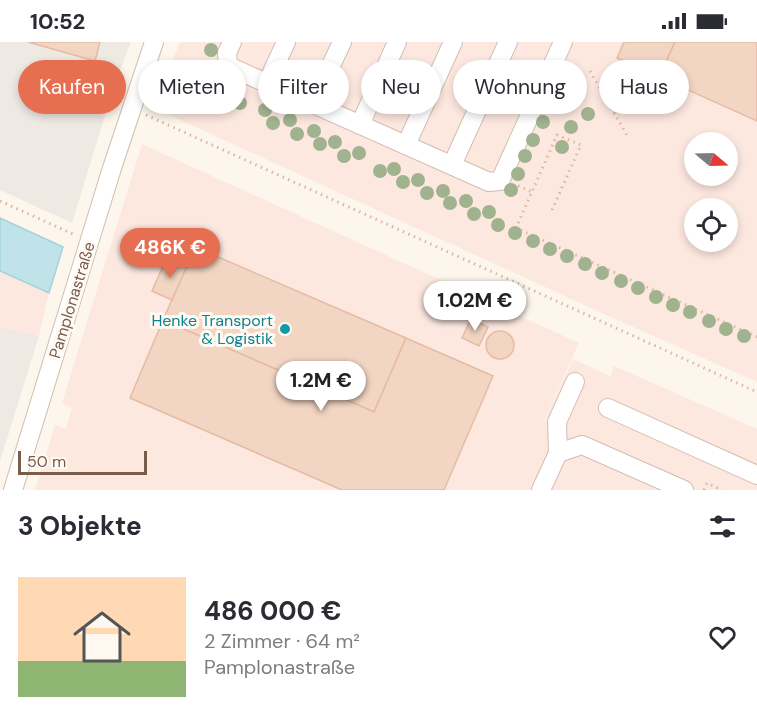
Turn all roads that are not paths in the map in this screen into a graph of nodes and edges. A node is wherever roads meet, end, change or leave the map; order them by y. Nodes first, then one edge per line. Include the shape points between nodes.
1 (154, 42) edge
2 (232, 42) edge
3 (286, 42) edge
4 (342, 42) edge
5 (397, 42) edge
6 (453, 42) edge
7 (508, 42) edge
8 (563, 42) edge
9 (278, 60) edge
10 (334, 60) edge
11 (258, 79) edge
12 (336, 114) edge
13 (360, 125) junction
14 (406, 145) junction
15 (452, 165) junction
16 (575, 382) dead end
17 (608, 408) dead end
18 (558, 453) junction
19 (757, 475) edge
20 (13, 490) edge
21 (541, 490) edge
22 (684, 490) edge

1 - 20 street, Pamplonastraße
2 - 11 street via 227,53 228,66
3 - 9 street
4 - 10 street
5 - 13 street
6 - 14 street
7 - 15 street
8 - 15 street via 500,181 489,182
12 - 13 street
13 - 14 street
14 - 15 street
16 - 18 street via 557,422
17 - 19 street
18 - 21 street
18 - 22 street via 582,446

